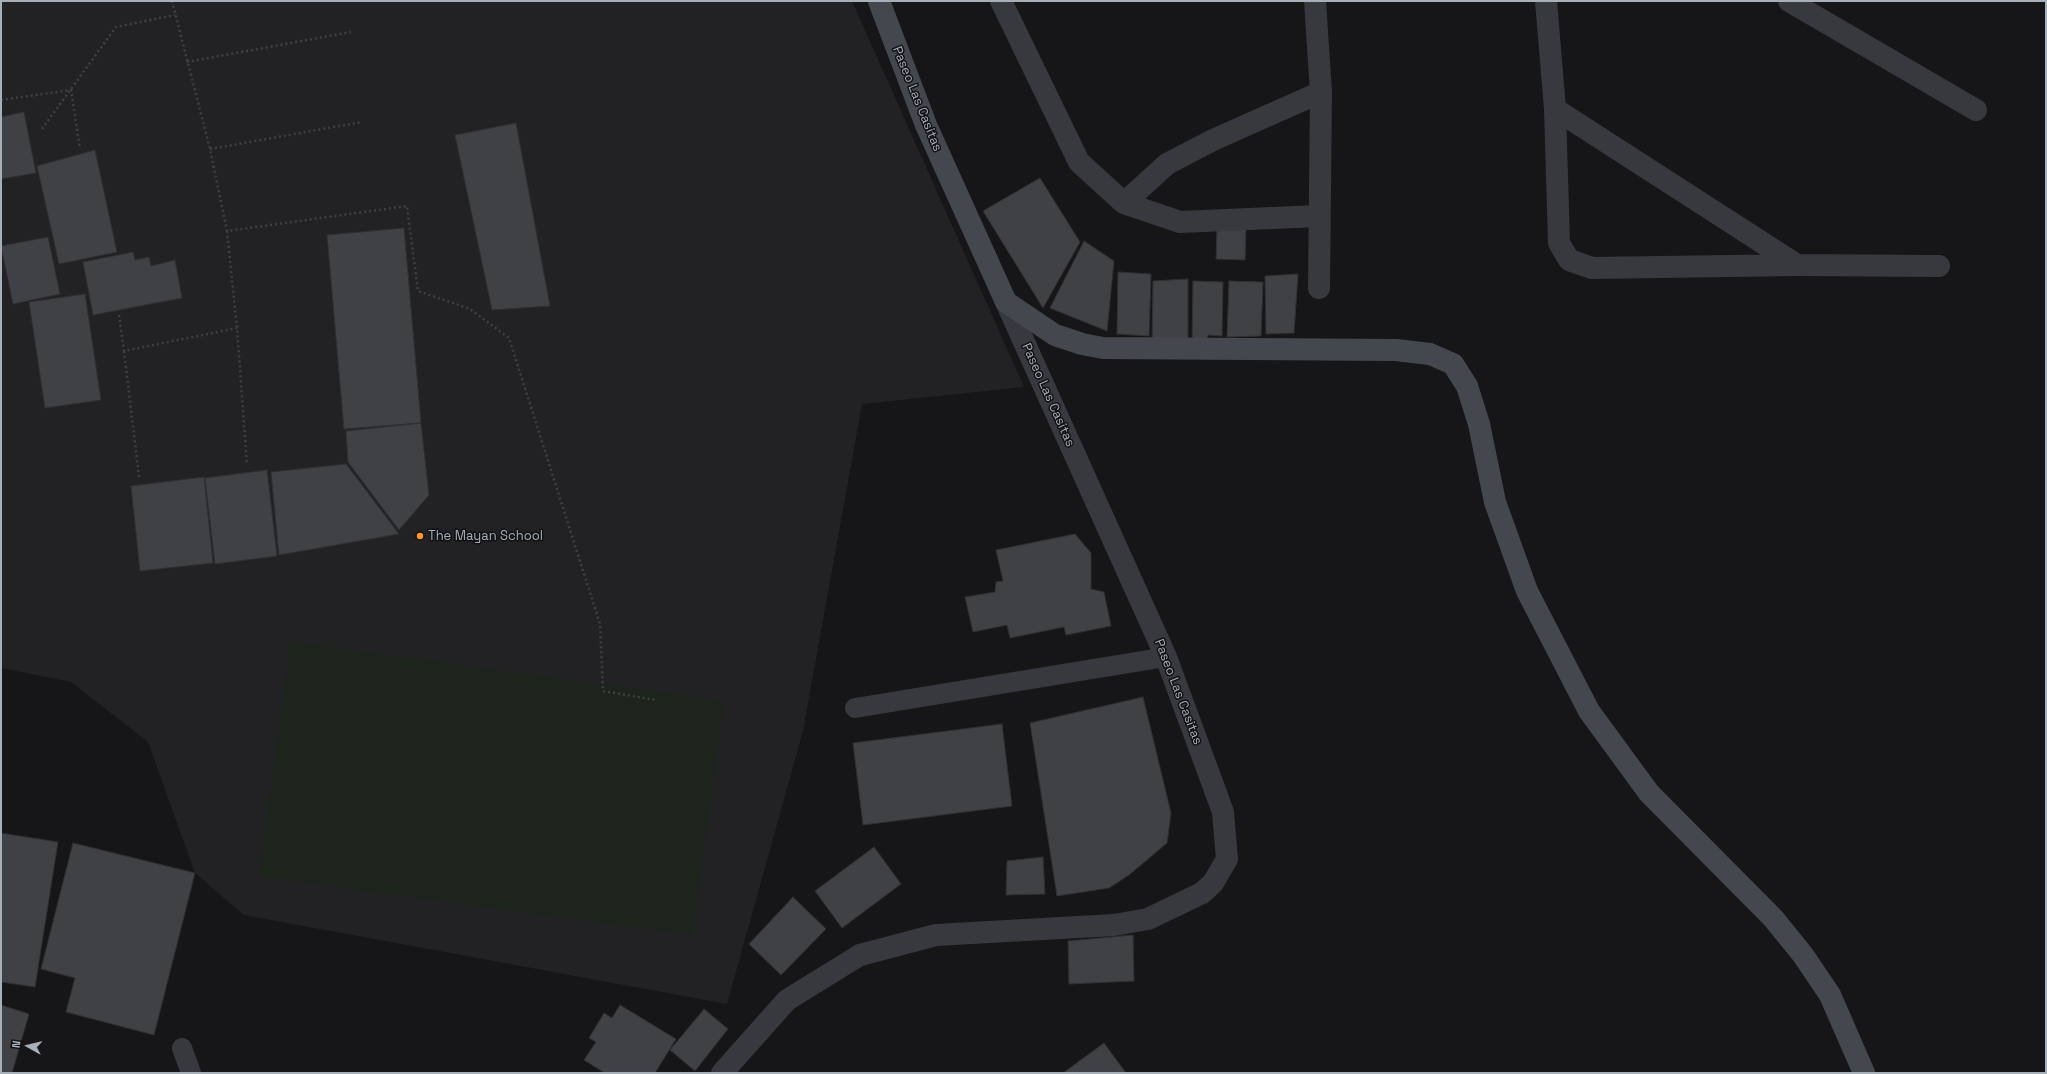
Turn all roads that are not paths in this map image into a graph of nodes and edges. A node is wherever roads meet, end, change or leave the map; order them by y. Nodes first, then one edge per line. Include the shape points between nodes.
1 (879, 1) edge
2 (1000, 1) edge
3 (1315, 1) edge
4 (1546, 1) edge
5 (1789, 1) edge
6 (1321, 92) junction
7 (1555, 109) junction
8 (1976, 110) dead end
9 (1124, 202) junction
10 (1319, 216) junction
11 (1797, 265) junction
12 (1939, 266) dead end
13 (1319, 288) dead end
14 (1006, 302) junction
15 (1166, 657) junction
16 (855, 708) dead end
17 (182, 1048) dead end
18 (191, 1073) edge
19 (722, 1073) edge
20 (1864, 1073) edge

1 - 14 street, Paseo Las Casitas via 926,125
2 - 9 street via 1079,162
3 - 6 street
4 - 7 street
5 - 8 street
6 - 9 street via 1213,140 1167,164
6 - 10 street
7 - 11 street
7 - 11 street via 1559,243 1568,260 1592,268
9 - 10 street via 1180,222
10 - 13 street
11 - 12 street
14 - 15 street, Paseo Las Casitas
14 - 20 street via 1054,335 1103,348 1396,350 1430,354 1453,364 1466,386 1478,424 1495,502 1527,591 1589,711 1649,793 1773,918 1803,955 1830,995
15 - 16 lane
15 - 19 street, Paseo Las Casitas via 1223,812 1227,859 1214,883 1202,893 1148,919 1114,925 936,935 860,955 787,1000
17 - 18 lane

